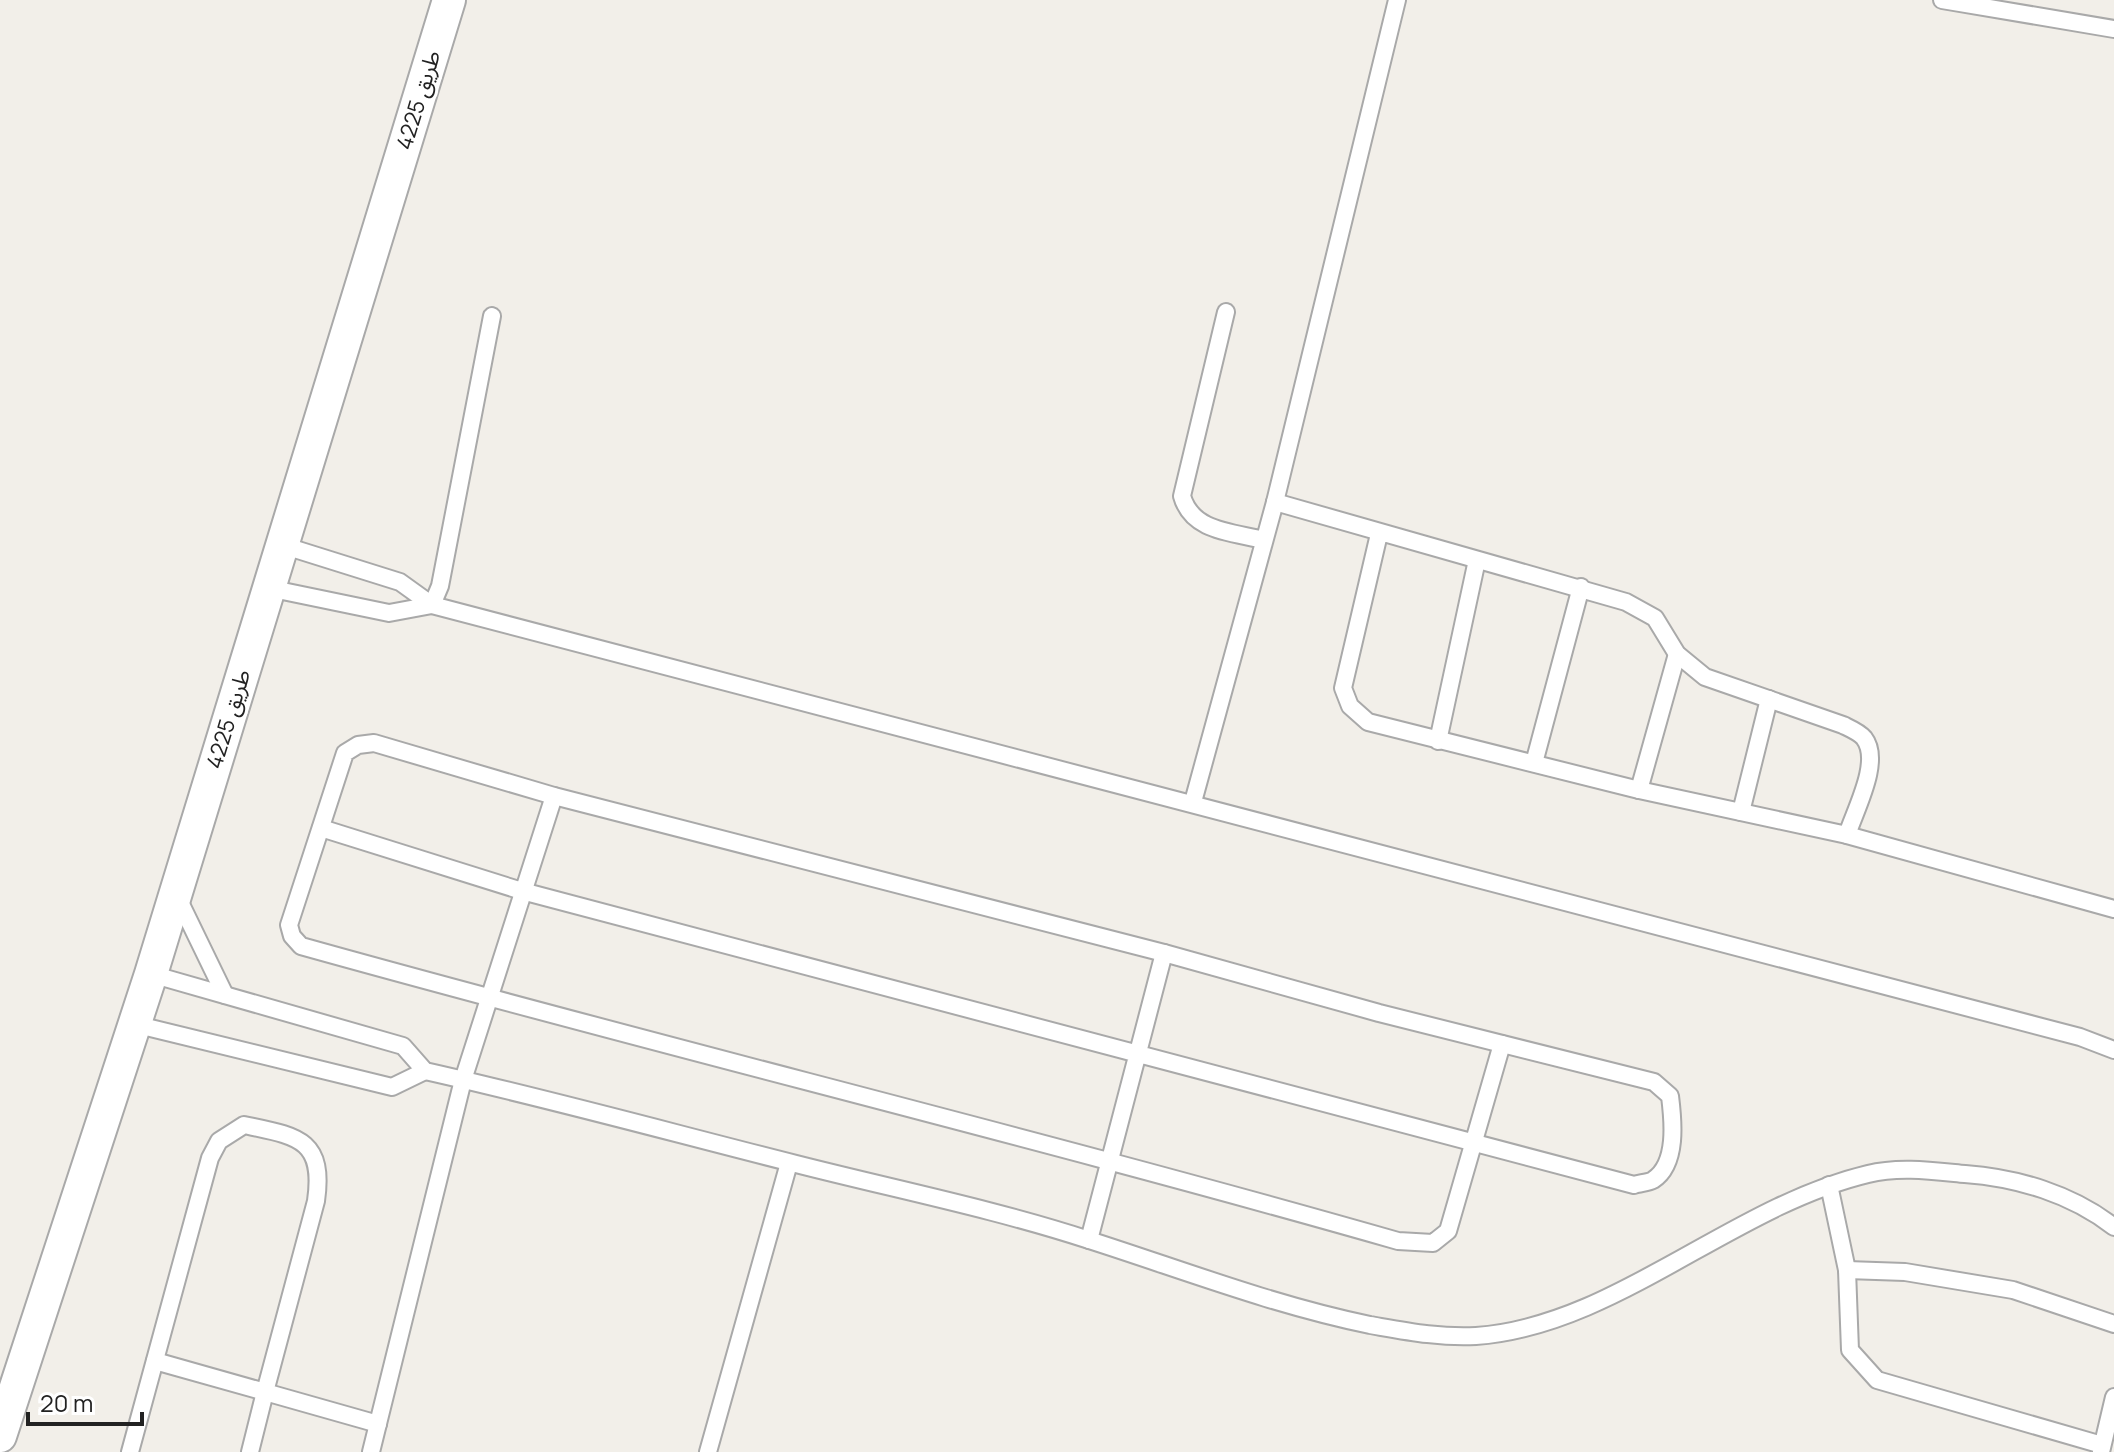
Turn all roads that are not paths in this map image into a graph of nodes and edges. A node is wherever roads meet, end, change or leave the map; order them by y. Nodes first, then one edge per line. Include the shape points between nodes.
1 (449, 0) edge
2 (1397, 0) edge
3 (1942, 0) edge
4 (2114, 29) edge
5 (1226, 312) dead end
6 (492, 316) dead end
7 (1275, 502) junction
8 (1379, 534) junction
9 (1264, 540) junction
10 (282, 545) junction
11 (1477, 560) junction
12 (1581, 587) junction
13 (268, 588) junction
14 (432, 605) junction
15 (1677, 654) junction
16 (1769, 699) junction
17 (1438, 741) junction
18 (1534, 763) junction
19 (1639, 790) junction
20 (554, 796) junction
21 (1193, 802) junction
22 (1741, 812) junction
23 (321, 828) junction
24 (1847, 835) junction
25 (522, 891) junction
26 (175, 893) junction
27 (2114, 909) edge
28 (1164, 953) junction
29 (151, 974) junction
30 (225, 995) junction
31 (487, 998) junction
32 (134, 1024) junction
33 (2080, 1037) junction
34 (2114, 1039) edge
35 (1502, 1044) junction
36 (2114, 1050) edge
37 (1138, 1056) junction
38 (425, 1071) junction
39 (463, 1080) junction
40 (1475, 1145) junction
41 (1110, 1159) junction
42 (789, 1163) junction
43 (1829, 1185) junction
44 (2114, 1227) edge
45 (1089, 1240) junction
46 (1847, 1270) junction
47 (2114, 1324) edge
48 (155, 1361) junction
49 (265, 1392) junction
50 (2114, 1397) edge
51 (378, 1424) junction
52 (0, 1436) edge
53 (2102, 1448) edge
54 (130, 1452) edge
55 (250, 1452) edge
56 (371, 1452) edge
57 (708, 1452) edge

1 - 10 street, طريق 4225
2 - 7 lane
3 - 4 lane
5 - 9 lane via 1182,496 1186,511 1198,523
6 - 14 lane
7 - 8 lane
7 - 9 lane
8 - 11 lane
8 - 17 lane via 1343,688 1350,706 1368,722
9 - 21 lane
10 - 13 street, طريق 4225
10 - 14 lane via 400,582
11 - 12 lane
11 - 17 lane
12 - 15 lane via 1655,618
12 - 18 lane
13 - 14 lane via 389,613
13 - 26 street, طريق 4225
14 - 21 lane
15 - 16 lane via 1705,677
15 - 19 lane
16 - 22 lane
16 - 24 lane via 1863,736 1870,766
17 - 18 lane
18 - 19 lane
19 - 22 lane
20 - 23 lane via 374,743 358,745 345,753
20 - 25 lane
20 - 28 lane
21 - 33 lane
22 - 24 lane
23 - 25 lane
23 - 31 lane via 289,925 301,946
24 - 27 lane
25 - 31 lane
25 - 37 lane
26 - 29 street, طريق 4225
26 - 30 lane
28 - 35 lane
28 - 37 lane
29 - 30 lane
29 - 32 street, طريق 4225
30 - 38 lane via 403,1046
31 - 39 lane
31 - 41 lane
32 - 38 lane via 392,1087
32 - 52 street, طريق 4225
33 - 34 lane
33 - 36 lane
35 - 40 lane
35 - 40 lane via 1654,1082 1670,1096 1674,1126 1666,1164 1653,1180 1634,1185
37 - 40 lane
37 - 41 lane
38 - 39 lane
39 - 42 lane
39 - 51 lane
40 - 41 lane via 1448,1231 1433,1243 1398,1241
41 - 45 lane
42 - 45 lane
42 - 57 lane
43 - 44 lane via 1897,1171 1991,1176 2041,1188 2091,1210
43 - 45 lane via 1775,1206 1626,1288 1552,1320 1477,1336 1420,1334 1327,1316 1169,1270
43 - 46 lane
46 - 47 lane via 1905,1272 2013,1290
46 - 53 lane via 1850,1350 1877,1380
48 - 49 lane
48 - 49 lane via 219,1141 244,1125 296,1136 310,1149 319,1175
48 - 54 lane
49 - 51 lane
49 - 55 lane
50 - 53 lane
51 - 56 lane

